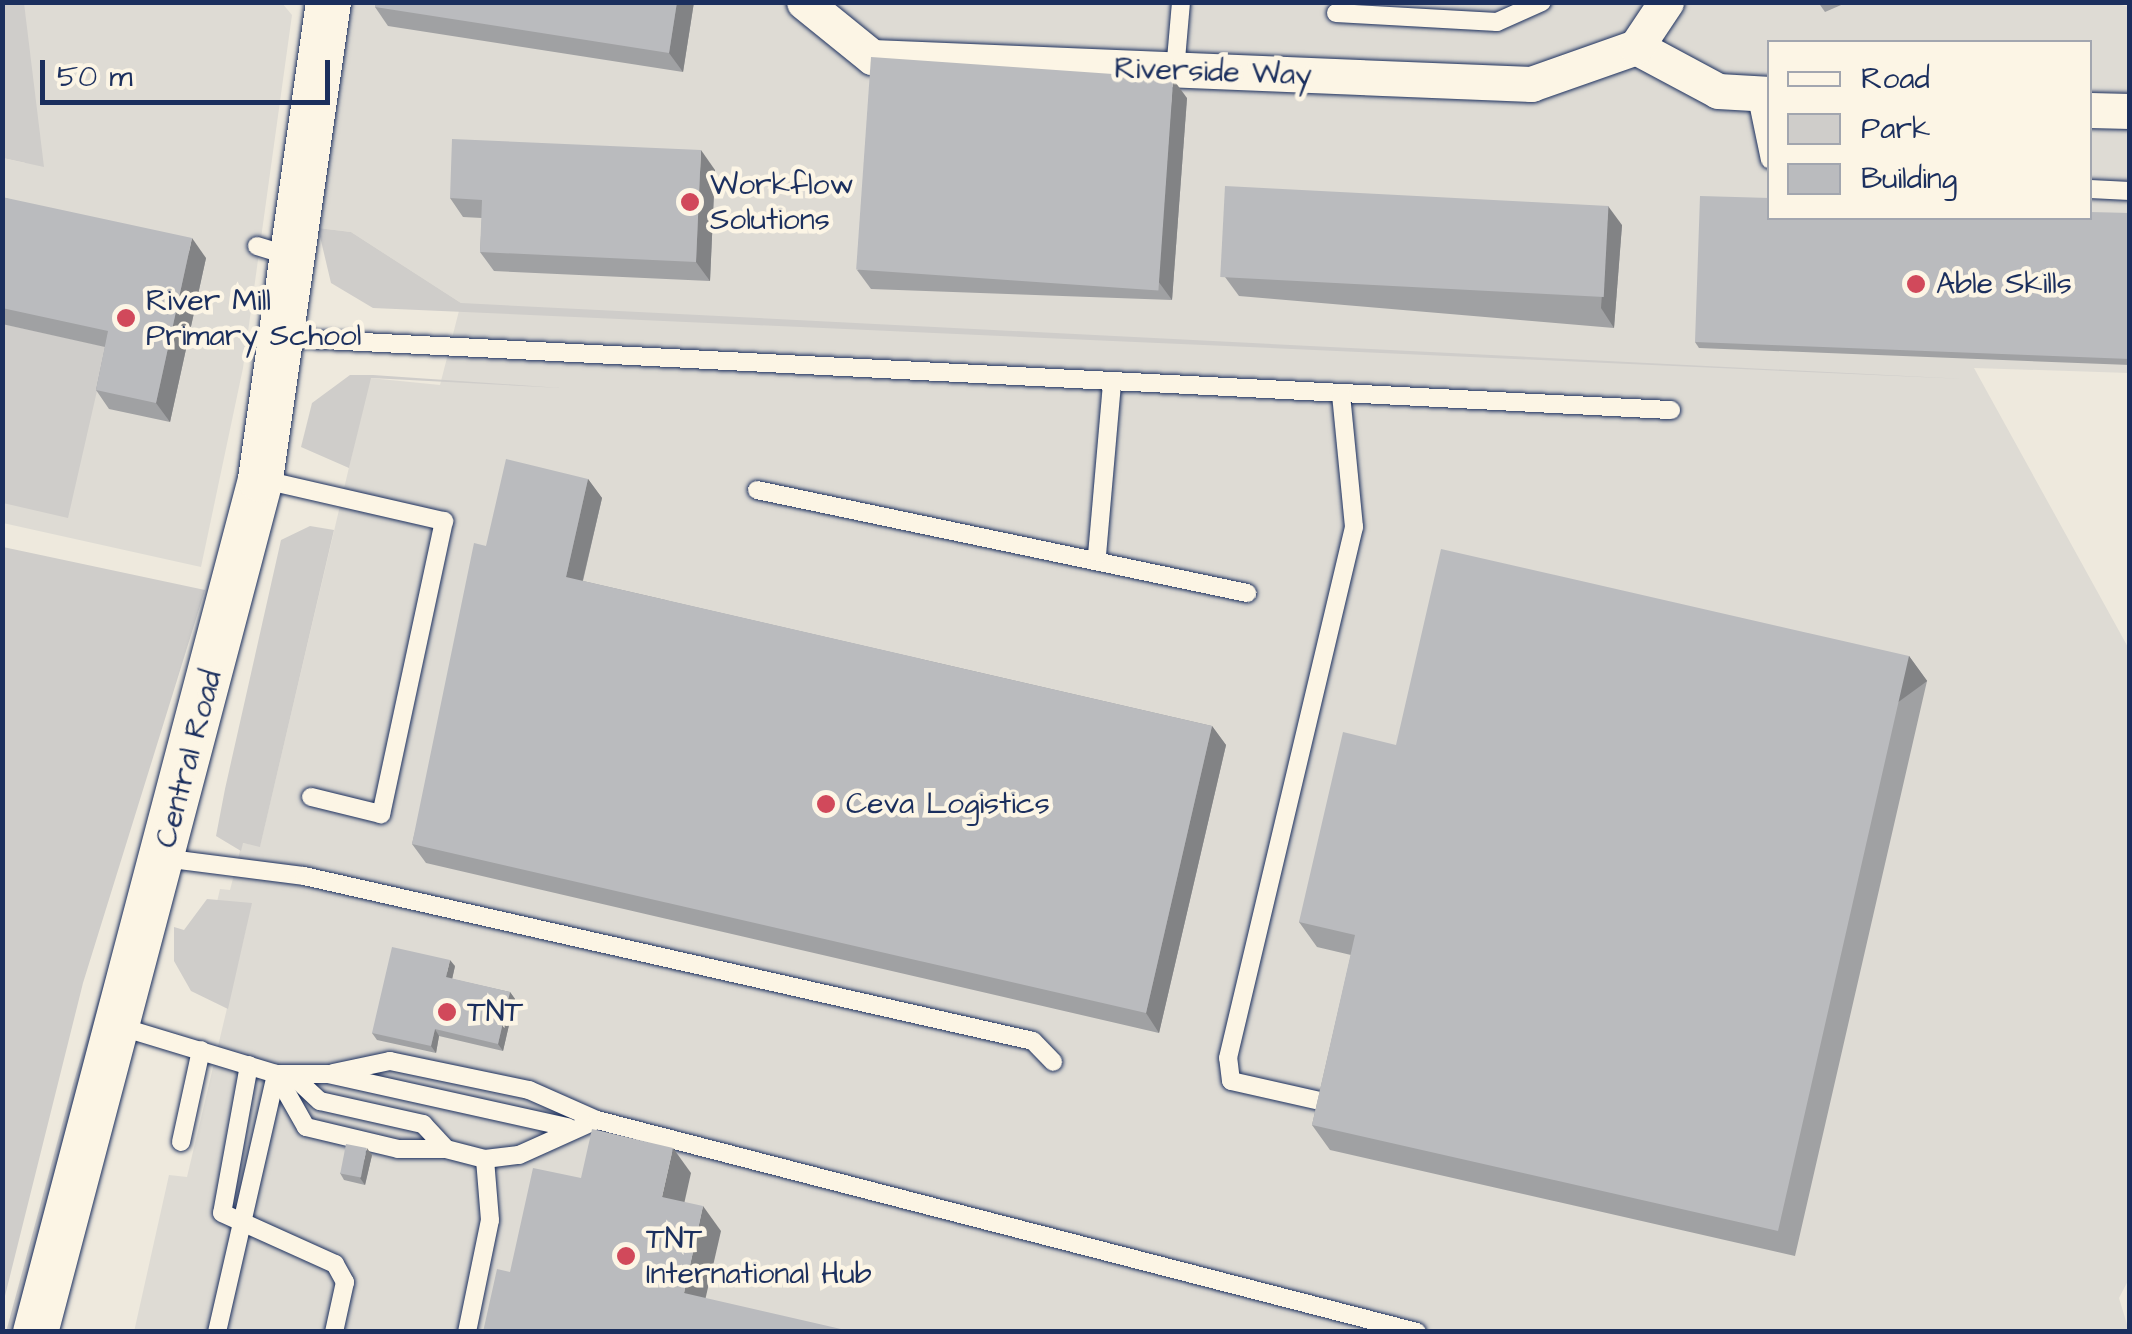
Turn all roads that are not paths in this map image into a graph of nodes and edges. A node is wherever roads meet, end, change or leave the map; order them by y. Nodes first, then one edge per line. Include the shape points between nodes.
1 (328, 2) edge
2 (804, 2) edge
3 (1181, 2) edge
4 (1542, 2) edge
5 (1666, 2) edge
6 (1336, 13) dead end
7 (1636, 47) junction
8 (1174, 71) junction
9 (1763, 93) edge
10 (2092, 110) edge
11 (2130, 111) edge
12 (1767, 131) edge
13 (2092, 189) edge
14 (2130, 191) edge
15 (286, 338) junction
16 (1112, 382) junction
17 (1341, 394) junction
18 (1671, 410) dead end
19 (260, 479) junction
20 (757, 490) dead end
21 (1096, 554) junction
22 (1247, 593) dead end
23 (311, 797) dead end
24 (163, 858) junction
25 (113, 1025) junction
26 (202, 1050) junction
27 (1053, 1062) dead end
28 (249, 1065) junction
29 (328, 1074) junction
30 (286, 1076) junction
31 (1320, 1101) edge
32 (597, 1120) junction
33 (568, 1127) junction
34 (181, 1142) dead end
35 (446, 1149) junction
36 (485, 1160) junction
37 (244, 1229) junction
38 (36, 1332) edge
39 (217, 1332) edge
40 (334, 1332) edge
41 (467, 1332) edge
42 (1416, 1332) edge

1 - 15 street, Central Road via 305,159 273,251
2 - 8 street, Riverside Way via 872,57
3 - 8 lane
4 - 6 lane via 1496,22
5 - 7 street
7 - 8 street, Riverside Way via 1532,84
7 - 9 street via 1681,77
9 - 12 lane
10 - 11 street
13 - 14 lane
15 - 16 lane
15 - 19 street, Central Road
16 - 17 lane
16 - 21 lane
17 - 18 lane
17 - 31 lane via 1354,526 1228,1058 1231,1081
19 - 23 lane via 444,521 381,814
19 - 24 street, Central Road
20 - 21 lane
21 - 22 lane
24 - 25 street, Central Road
24 - 27 lane via 304,876 1014,1037 1048,1048
25 - 26 lane
25 - 38 street, Central Road
26 - 28 lane
26 - 34 lane
28 - 30 lane
28 - 37 lane via 219,1203 227,1222
29 - 30 lane
29 - 32 lane via 390,1061 528,1090
29 - 33 lane
30 - 35 lane via 320,1101 423,1124
30 - 35 lane via 306,1127 398,1150
30 - 37 lane
32 - 33 lane
32 - 42 lane
33 - 36 lane via 519,1156
35 - 36 lane
36 - 41 lane via 490,1220
37 - 39 lane
37 - 40 lane via 334,1264 345,1282

